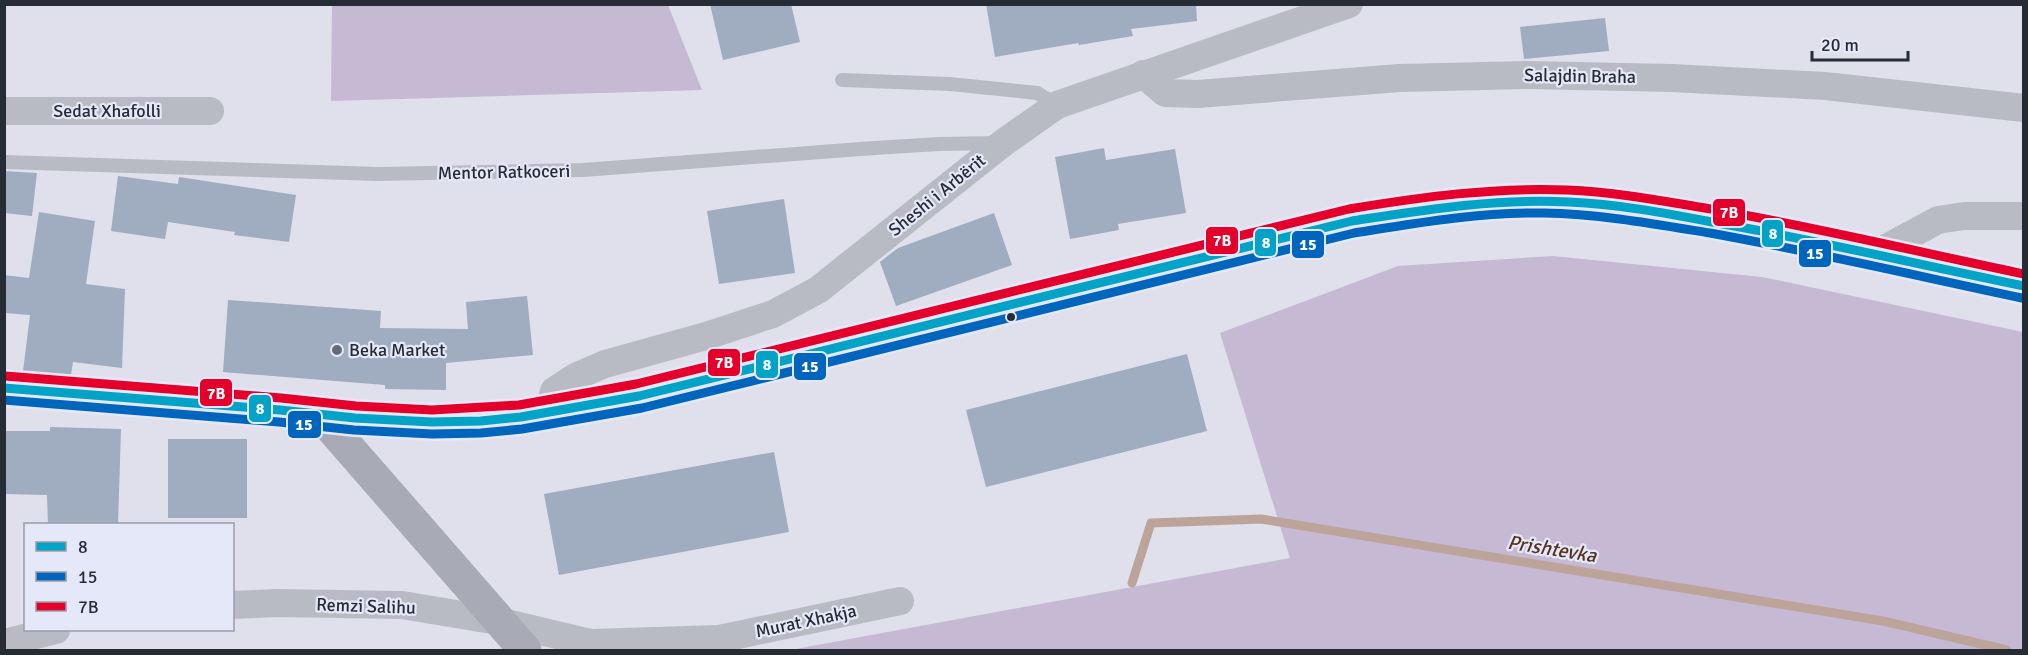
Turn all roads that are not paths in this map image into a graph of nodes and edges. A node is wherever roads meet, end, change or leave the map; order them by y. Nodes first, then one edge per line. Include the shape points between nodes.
1 (1349, 4) edge
2 (1143, 74) junction
3 (842, 80) dead end
4 (1057, 105) junction
5 (2024, 108) edge
6 (4, 111) edge
7 (210, 111) dead end
8 (1003, 143) junction
9 (4, 162) edge
10 (2024, 216) edge
11 (1875, 254) junction
12 (2024, 286) edge
13 (4, 388) edge
14 (548, 414) junction
15 (320, 415) junction
16 (900, 601) dead end
17 (234, 605) edge
18 (498, 621) junction
19 (52, 631) edge
20 (4, 644) edge
21 (525, 651) edge

1 - 2 street, Sheshi i Arbërit
2 - 4 street, Sheshi i Arbërit
2 - 5 street, Salajdin Braha via 1165,93 1198,94 1399,78 1528,75 1825,86
3 - 4 lane via 950,84 1037,93
4 - 8 street, Sheshi i Arbërit
6 - 7 street, Sedat Xhafolli
8 - 9 lane, Mentor Ratkoceri via 896,146 583,170 494,172 357,173
8 - 14 street, Sheshi i Arbërit via 818,290 772,314 604,364 554,391
10 - 11 street via 1938,220
11 - 12 main road
11 - 14 main road via 1630,208 1567,202 1421,210 1352,221 650,394
13 - 15 main road
14 - 15 main road via 442,423
15 - 18 street
16 - 18 street, Murat Xhakja via 719,639 591,643
17 - 18 street, Remzi Salihu via 402,605
18 - 21 street
19 - 20 street

